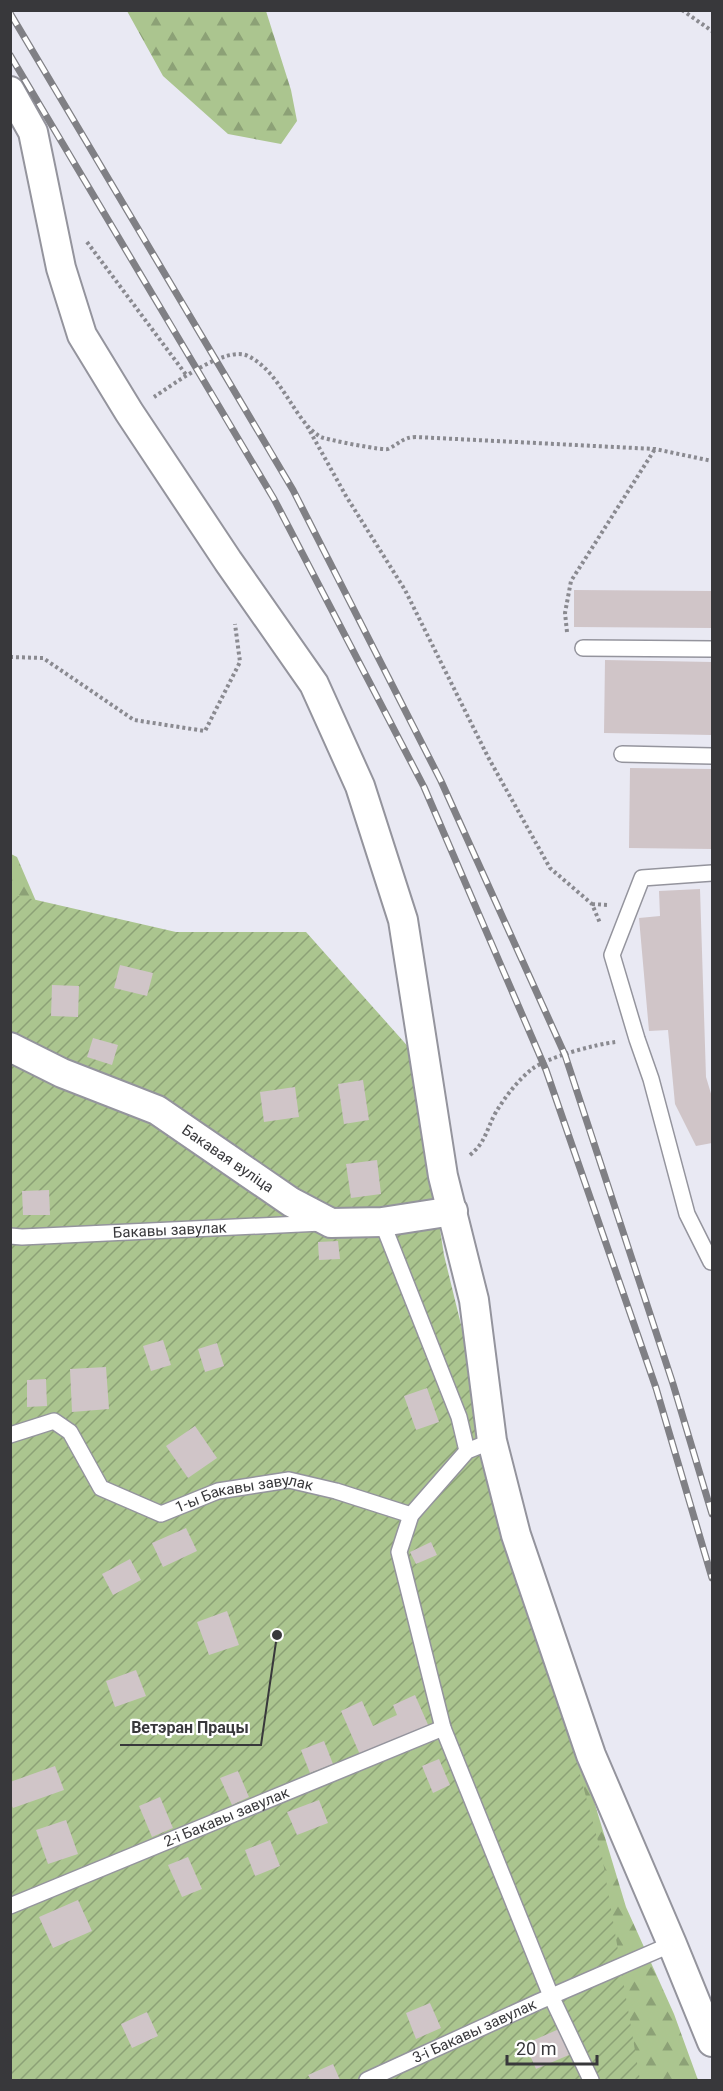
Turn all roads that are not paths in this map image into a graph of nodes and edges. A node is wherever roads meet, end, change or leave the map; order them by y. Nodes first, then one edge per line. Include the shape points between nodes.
1 (10, 91) edge
2 (583, 648) road end
3 (712, 649) edge
4 (622, 754) dead end
5 (712, 756) edge
6 (712, 873) edge
7 (10, 1047) edge
8 (453, 1211) junction
9 (382, 1222) junction
10 (332, 1223) junction
11 (10, 1236) edge
12 (712, 1263) edge
13 (10, 1436) edge
14 (479, 1446) junction
15 (411, 1515) junction
16 (443, 1728) junction
17 (10, 1906) edge
18 (672, 1944) junction
19 (551, 1996) junction
20 (712, 2042) edge
21 (367, 2080) edge
22 (591, 2080) edge

1 - 8 street via 33,132 61,268 82,335 228,561 314,684 360,786 403,920 443,1176
2 - 3 lane
4 - 5 lane
6 - 12 lane via 642,878 612,955 687,1214
7 - 10 street, Бакавая вуліца via 62,1073 156,1110 291,1202
8 - 9 street, Бакавая вуліца
8 - 14 street via 474,1300
9 - 10 street, Бакавая вуліца
9 - 14 lane via 459,1417
10 - 11 lane, Бакавы завулак
13 - 15 lane, 1-ы Бакавы завулак via 54,1421 70,1432 101,1488 161,1514 218,1491 289,1480
14 - 15 lane
14 - 18 street via 516,1535 591,1755
15 - 16 lane via 399,1552
16 - 17 lane, 2-і Бакавы завулак
16 - 19 lane
18 - 19 lane, 3-і Бакавы завулак
18 - 20 street
19 - 21 lane, 3-і Бакавы завулак
19 - 22 lane

